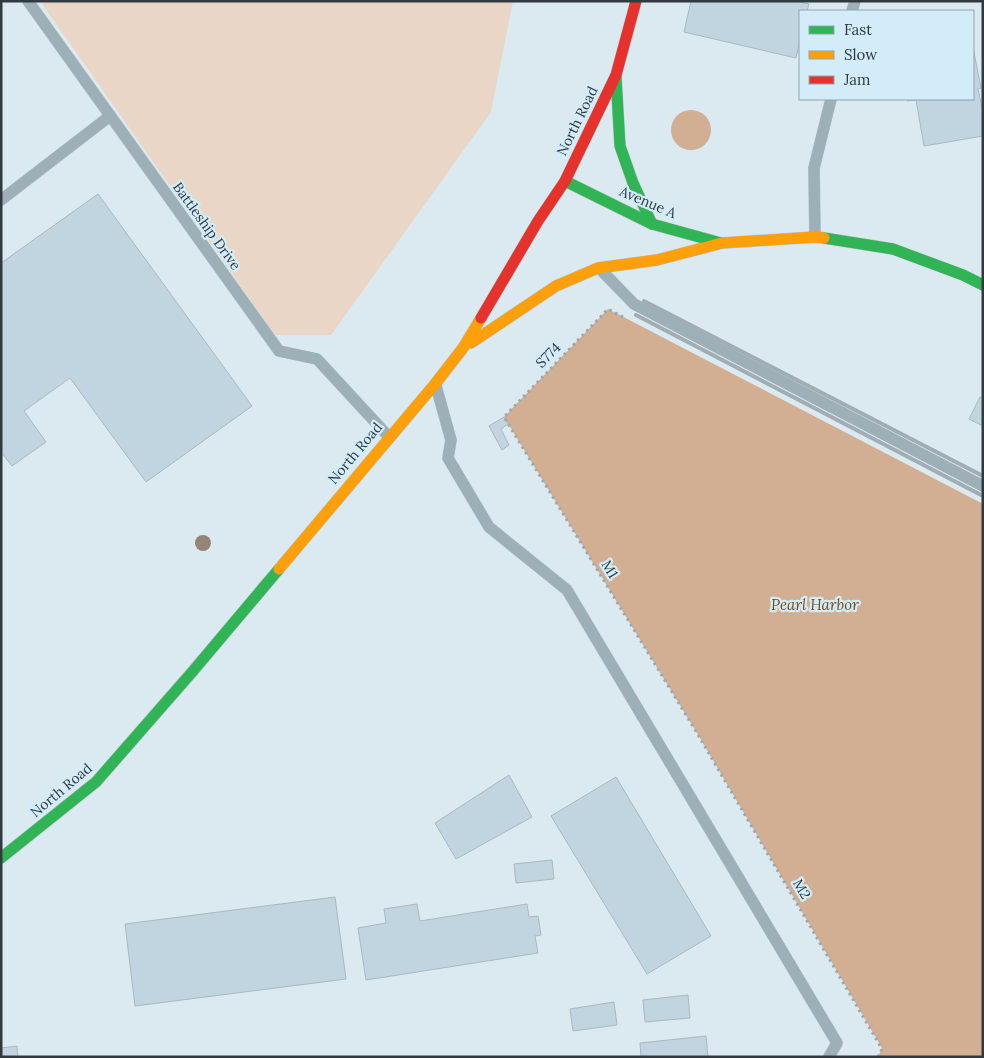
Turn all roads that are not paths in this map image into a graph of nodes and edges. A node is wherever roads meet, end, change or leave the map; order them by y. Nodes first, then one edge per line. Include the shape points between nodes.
1 (28, 1) edge
2 (636, 1) edge
3 (616, 75) junction
4 (831, 100) edge
5 (110, 116) junction
6 (565, 181) junction
7 (1, 200) edge
8 (652, 224) junction
9 (815, 236) junction
10 (722, 243) junction
11 (598, 268) junction
12 (983, 285) edge
13 (463, 348) junction
14 (435, 384) junction
15 (388, 437) junction
16 (983, 486) edge
17 (1, 858) edge
18 (829, 1057) edge

1 - 5 lane, Battleship Drive
2 - 3 street, North Road
3 - 6 street, North Road
3 - 8 street via 620,146
4 - 9 lane via 814,168
5 - 7 lane
5 - 15 lane, Battleship Drive via 278,351 317,359
6 - 8 street, Avenue A
6 - 13 street, North Road via 538,220
8 - 10 street, Avenue A
9 - 10 street
9 - 12 street via 893,249
10 - 11 street via 657,260
11 - 13 street via 556,286
11 - 16 lane via 634,304
13 - 14 street, North Road
14 - 15 street, North Road
14 - 18 lane via 451,440 448,458 489,527 567,590 837,1043
15 - 17 street, North Road via 96,782

